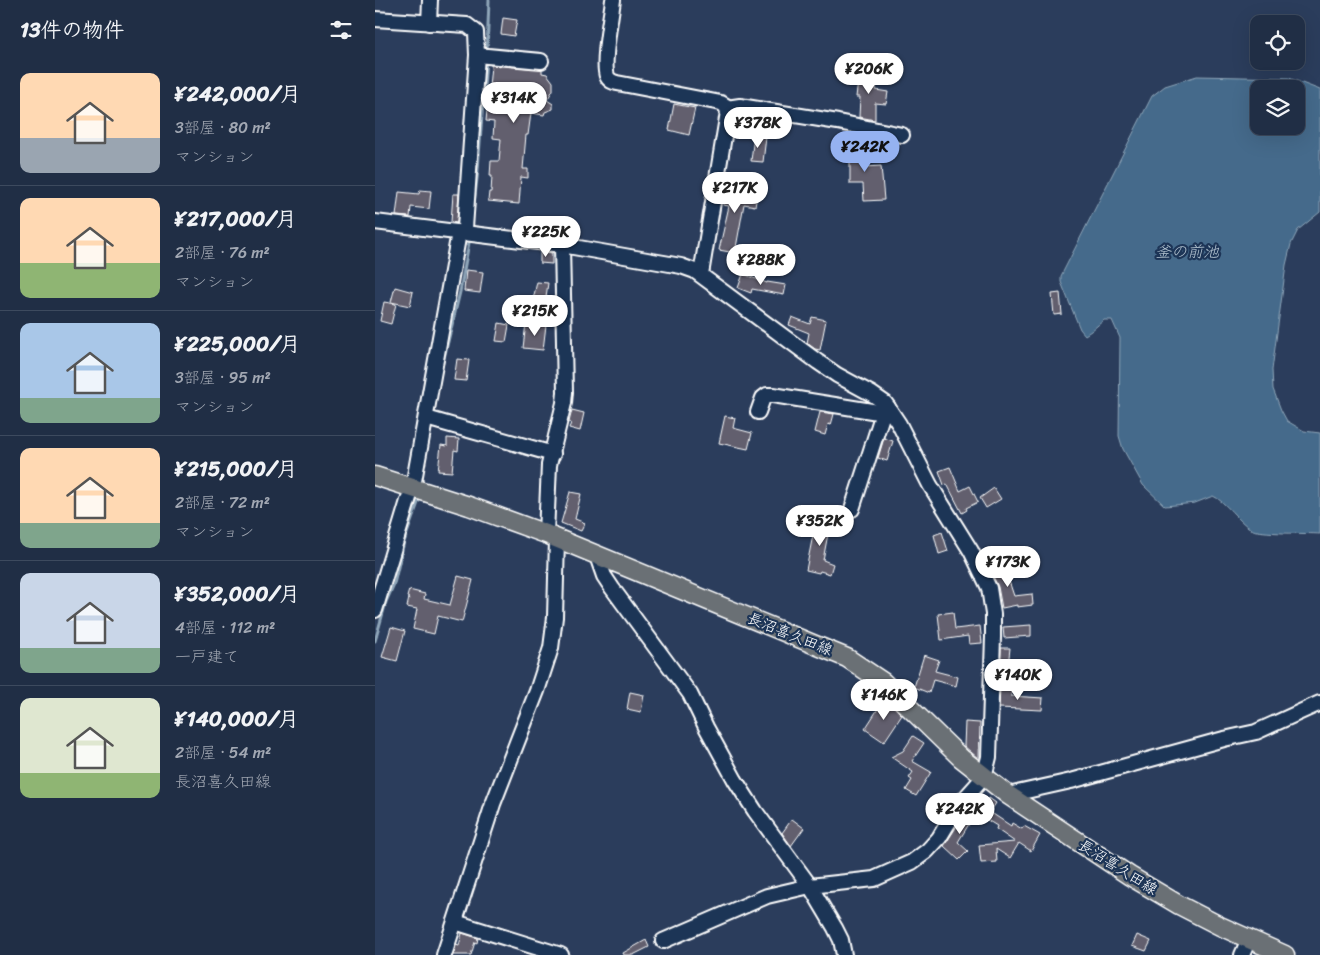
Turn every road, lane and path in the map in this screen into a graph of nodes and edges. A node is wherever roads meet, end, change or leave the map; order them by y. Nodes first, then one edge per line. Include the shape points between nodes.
1 (430, 0) edge
2 (613, 0) edge
3 (375, 19) edge
4 (429, 23) junction
5 (477, 55) junction
6 (541, 61) dead end
7 (727, 108) junction
8 (901, 135) dead end
9 (375, 222) edge
10 (462, 234) junction
11 (562, 245) junction
12 (701, 274) junction
13 (886, 410) junction
14 (758, 412) dead end
15 (426, 418) junction
16 (553, 454) junction
17 (375, 476) edge
18 (411, 488) junction
19 (852, 509) dead end
20 (551, 537) junction
21 (597, 556) junction
22 (376, 601) edge
23 (1320, 703) edge
24 (984, 777) junction
25 (1009, 795) junction
26 (810, 886) junction
27 (455, 922) junction
28 (663, 941) dead end
29 (1245, 947) edge
30 (444, 955) edge
31 (561, 955) edge
32 (844, 955) edge
33 (1285, 955) edge

1 - 4 street
2 - 7 street via 606,62 610,81 721,102
3 - 4 street
4 - 5 street via 467,25 474,29
5 - 6 street
5 - 10 street
7 - 8 street via 760,109
7 - 12 street
9 - 10 street
10 - 11 street
10 - 15 street via 458,238
11 - 12 street via 681,266
11 - 16 street via 565,398
12 - 13 street via 798,348 872,394
13 - 14 street via 767,395
13 - 19 street
13 - 24 street via 899,424 930,485 971,550 989,588 993,637 989,757
15 - 16 street
15 - 18 street
16 - 20 street via 548,473
17 - 18 main road, 長沼喜久田線
18 - 20 main road, 長沼喜久田線
18 - 22 street
20 - 21 main road, 長沼喜久田線
20 - 27 street via 555,617 551,648 493,804
21 - 24 main road, 長沼喜久田線 via 847,658 883,682
21 - 26 street via 612,588 690,694 715,745 755,811
23 - 25 street via 1256,732
24 - 25 main road, 長沼喜久田線
24 - 26 street via 959,805 939,838 911,862 873,879
25 - 29 main road, 長沼喜久田線 via 1130,876
26 - 28 street via 767,896
26 - 32 street via 841,940
27 - 30 street
27 - 31 street
29 - 33 main road, 長沼喜久田線

